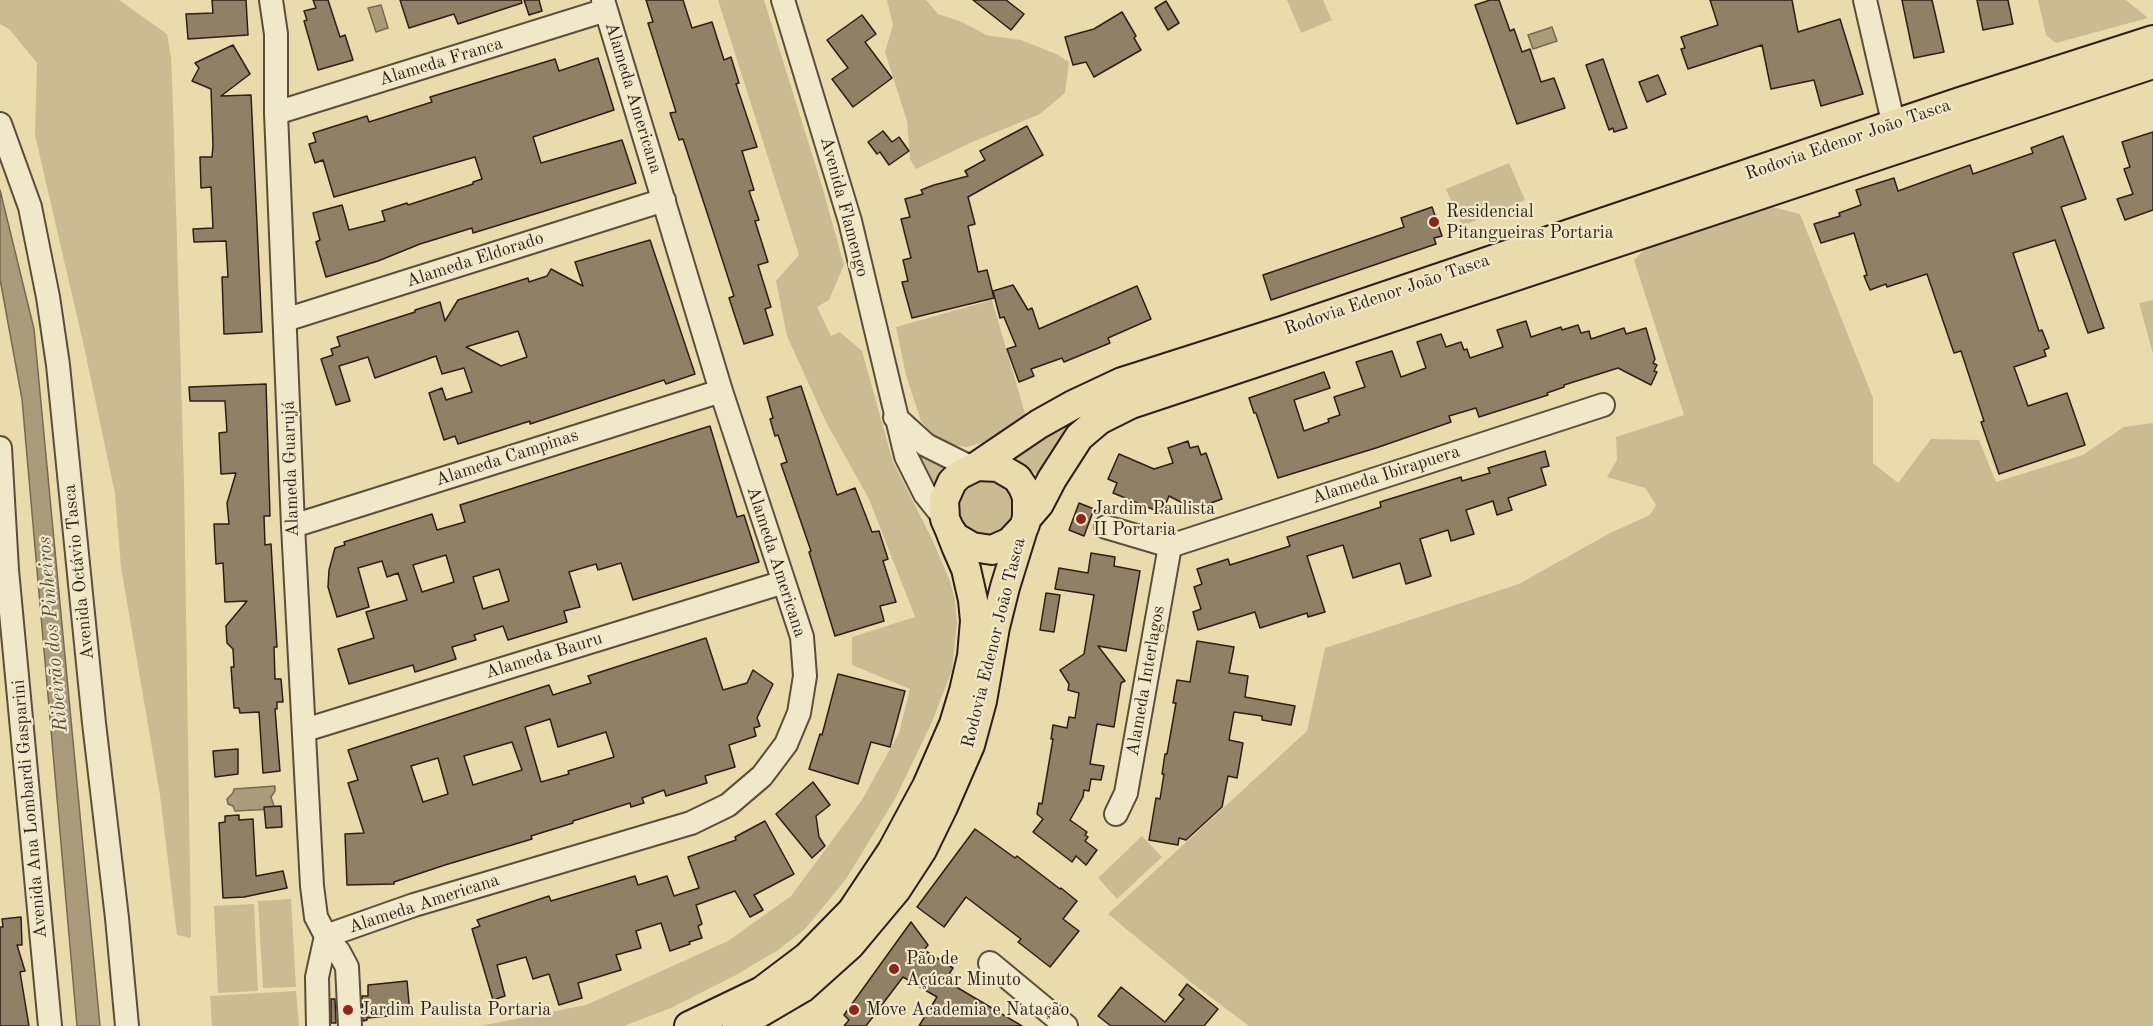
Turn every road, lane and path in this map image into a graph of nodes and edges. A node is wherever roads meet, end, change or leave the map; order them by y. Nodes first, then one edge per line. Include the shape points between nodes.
1 (271, 0) edge
2 (783, 0) edge
3 (1865, 0) edge
4 (604, 5) edge
5 (2153, 40) edge
6 (2153, 64) edge
7 (276, 113) junction
8 (0, 123) edge
9 (1896, 136) junction
10 (664, 200) junction
11 (285, 320) junction
12 (721, 391) junction
13 (1603, 405) dead end
14 (895, 417) junction
15 (0, 448) edge
16 (975, 467) junction
17 (1026, 522) junction
18 (947, 524) junction
19 (293, 526) junction
20 (1106, 527) dead end
21 (1170, 546) junction
22 (784, 582) junction
23 (305, 730) junction
24 (1116, 814) dead end
25 (327, 936) junction
26 (990, 963) dead end
27 (50, 1026) edge
28 (127, 1026) edge
29 (318, 1026) edge
30 (350, 1026) edge
31 (689, 1026) edge
32 (737, 1026) edge
33 (1066, 1026) edge

1 - 7 street, Alameda Guarujá via 276,33
2 - 14 street, Avenida Flamengo via 850,221
3 - 9 street
4 - 7 street, Alameda Franca
4 - 10 street, Alameda Americana
5 - 9 main road, Rodovia Edenor João Tasca
6 - 9 main road, Rodovia Edenor João Tasca
7 - 11 street, Alameda Guarujá
8 - 28 street, Avenida Octávio Tasca via 30,207 58,364
9 - 16 main road, Rodovia Edenor João Tasca via 1122,382 1039,424
9 - 17 main road, Rodovia Edenor João Tasca via 1131,404 1099,420 1079,437
10 - 11 street, Alameda Eldorado
10 - 12 street, Alameda Americana
11 - 19 street, Alameda Guarujá
12 - 19 street, Alameda Campinas
12 - 22 street, Alameda Americana
13 - 21 street, Alameda Ibirapuera
14 - 16 street via 926,445
14 - 18 street, Avenida Flamengo via 906,456 925,494
15 - 27 street, Avenida Ana Lombardi Gasparini via 7,570
16 - 17 main road via 998,467 1017,478 1027,496
16 - 18 main road via 959,475 947,490
17 - 18 main road via 1010,542 992,550 972,548 955,537
17 - 32 main road, Rodovia Edenor João Tasca via 1005,587 970,745 922,850 896,890 850,945 802,988
18 - 31 main road, Rodovia Edenor João Tasca via 966,569 975,621 972,656 954,724 927,786 892,851 852,911 807,957 762,991
19 - 23 street, Alameda Guarujá
20 - 21 street
21 - 24 street, Alameda Interlagos via 1126,793
22 - 23 street, Alameda Bauru
22 - 25 street, Alameda Americana via 802,637 805,676 799,713 786,744 762,776 728,805 691,823 414,905
23 - 25 street, Alameda Guarujá via 314,911
25 - 29 street via 317,977
25 - 30 street, Alameda Guarujá via 347,967
26 - 33 street

